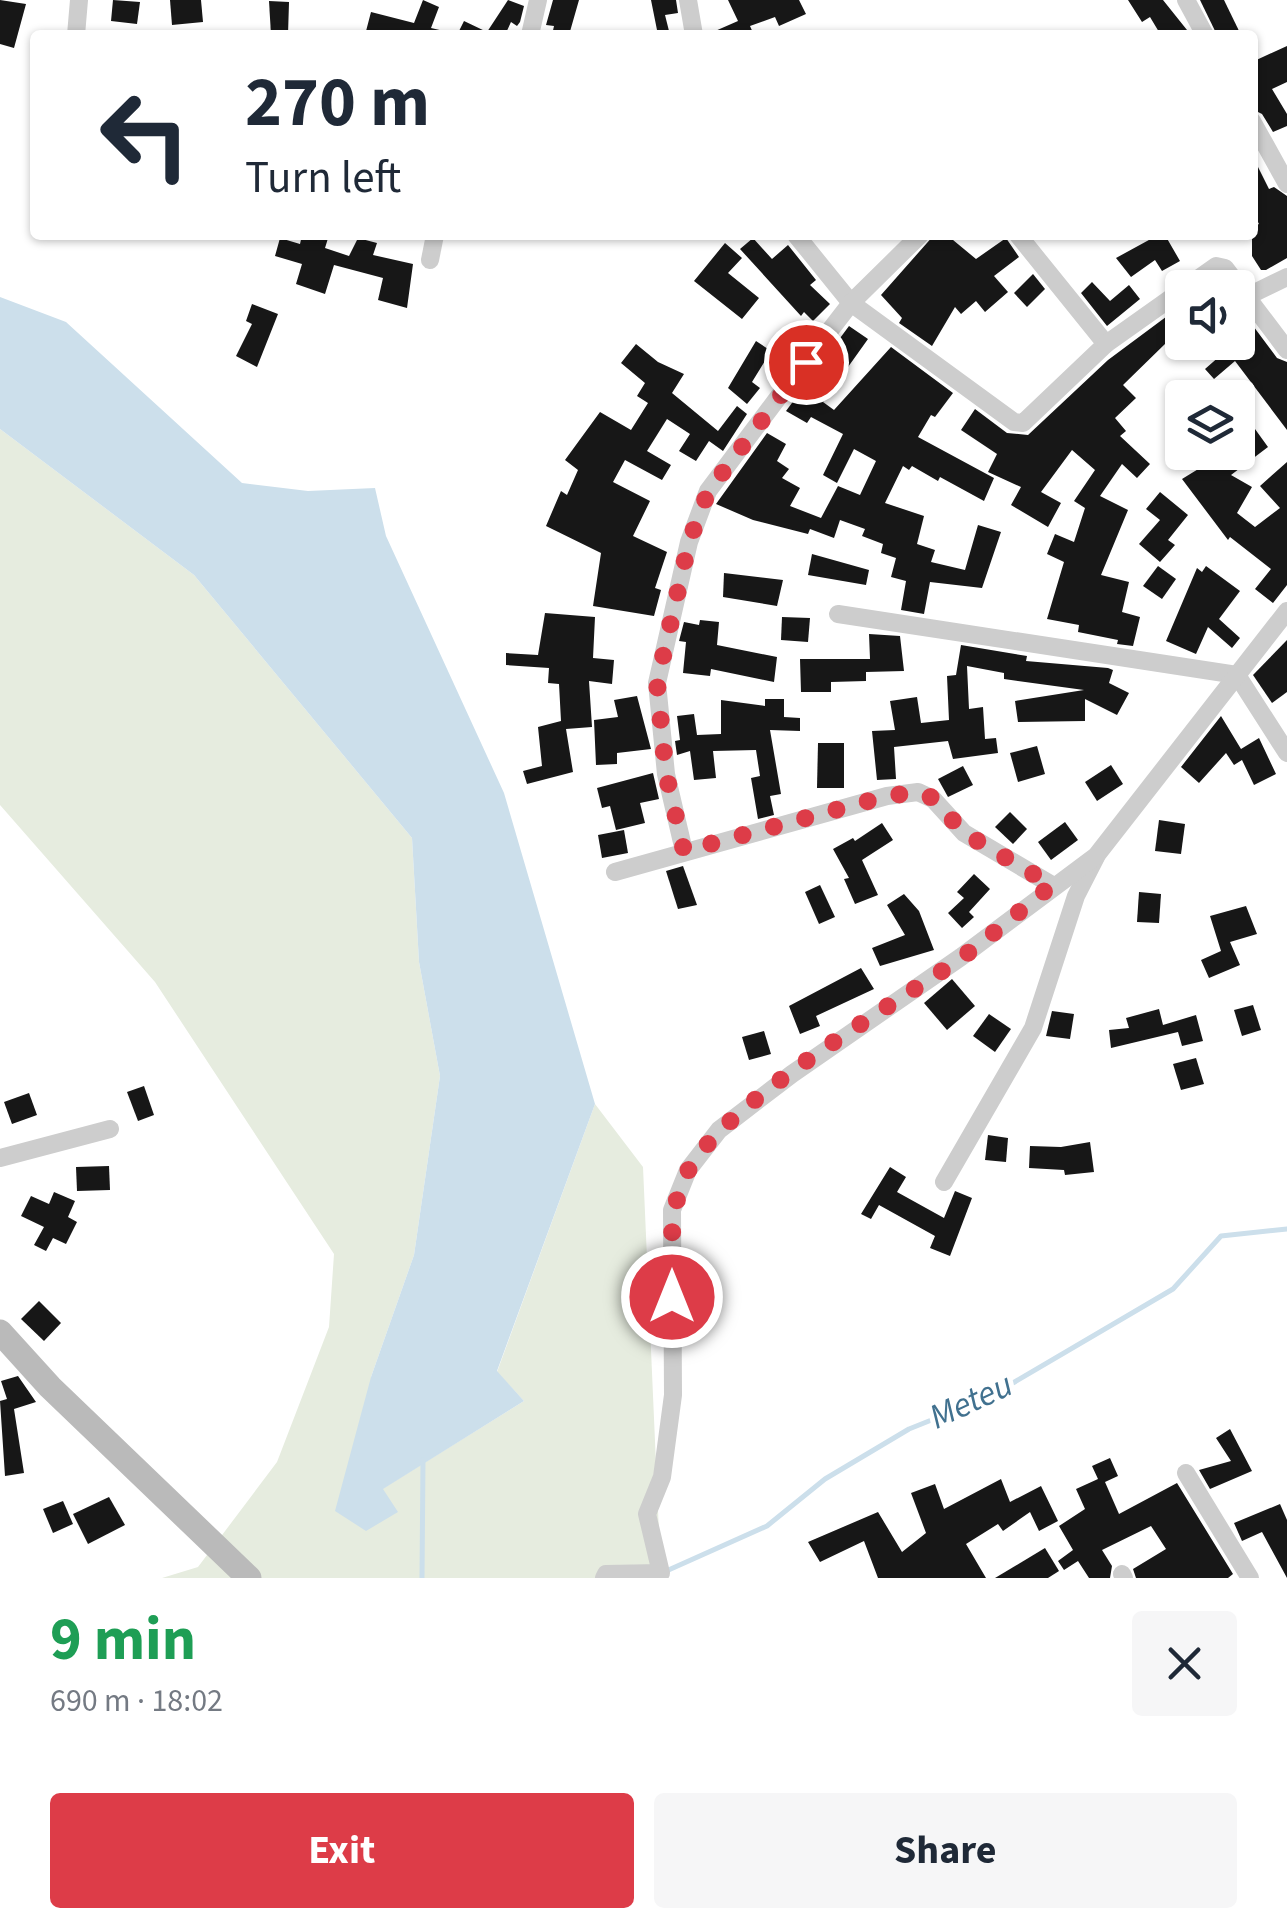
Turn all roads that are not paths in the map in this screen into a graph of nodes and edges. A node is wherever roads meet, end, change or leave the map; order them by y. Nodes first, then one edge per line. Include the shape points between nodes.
1 (79, 0) edge
2 (538, 0) edge
3 (688, 0) edge
4 (1186, 0) edge
5 (76, 30) edge
6 (531, 30) edge
7 (693, 30) edge
8 (1202, 30) edge
9 (1258, 133) edge
10 (1287, 184) edge
11 (434, 240) edge
12 (800, 240) edge
13 (915, 240) edge
14 (1022, 240) edge
15 (430, 260) dead end
16 (1287, 276) edge
17 (1255, 292) edge
18 (1165, 302) edge
19 (852, 303) junction
20 (1255, 306) edge
21 (1106, 344) junction
22 (1287, 350) edge
23 (1287, 611) edge
24 (838, 614) dead end
25 (1237, 675) junction
26 (1287, 754) edge
27 (684, 851) junction
28 (1096, 856) junction
29 (615, 872) dead end
30 (1052, 885) junction
31 (110, 1129) dead end
32 (0, 1158) edge
33 (944, 1182) dead end
34 (0, 1332) edge
35 (1186, 1472) dead end
36 (249, 1578) edge
37 (604, 1578) edge
38 (1250, 1578) edge

1 - 5 street
2 - 6 street
3 - 7 street
4 - 8 street
9 - 10 street
11 - 15 street
12 - 19 street
13 - 19 street
14 - 21 street
16 - 17 street
18 - 21 street
19 - 21 street via 1023,424
19 - 27 street via 708,492 689,542 657,683 666,774
20 - 22 street
23 - 25 street
24 - 25 street
25 - 26 street
25 - 28 street
27 - 29 street
27 - 30 street via 918,792 933,798 964,833
28 - 30 street
28 - 33 street via 1076,896 1033,1028
30 - 37 street via 720,1130 688,1170 672,1210 673,1396 662,1477 647,1514 661,1573
31 - 32 street
34 - 36 street
35 - 38 street

